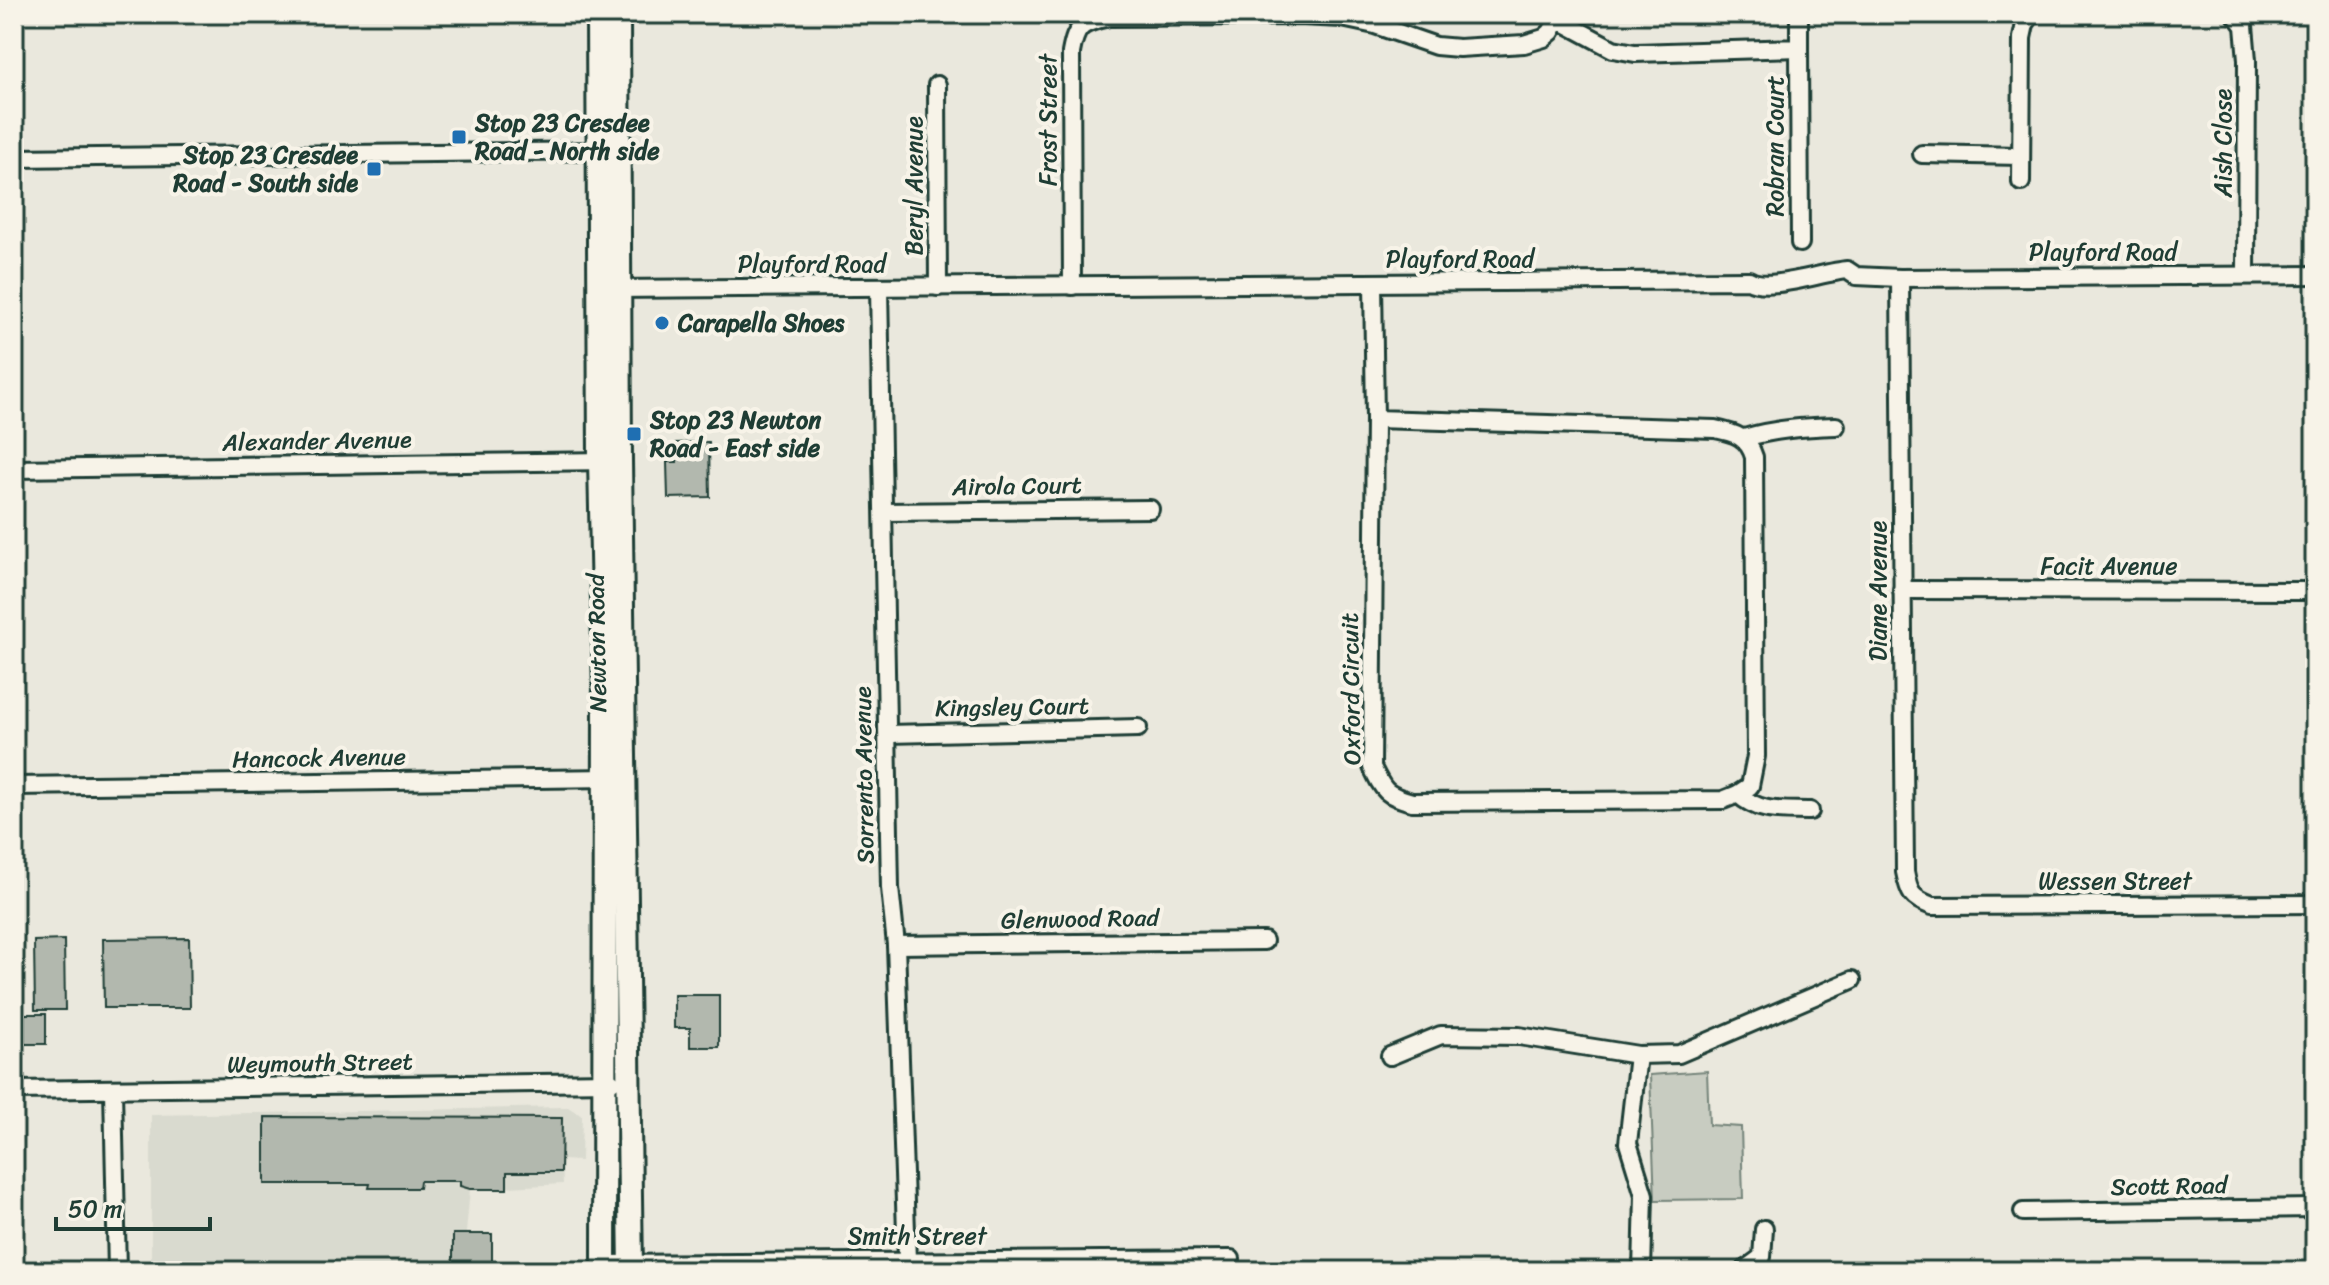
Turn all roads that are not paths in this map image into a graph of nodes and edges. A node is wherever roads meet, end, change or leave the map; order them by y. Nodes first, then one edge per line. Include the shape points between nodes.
1 (598, 14) edge
2 (618, 14) edge
3 (1799, 14) edge
4 (2032, 14) edge
5 (2235, 14) edge
6 (1560, 17) edge
7 (1799, 48) junction
8 (937, 85) dead end
9 (609, 151) junction
10 (1922, 154) dead end
11 (2021, 156) junction
12 (14, 158) edge
13 (2021, 182) dead end
14 (1800, 243) dead end
15 (2246, 275) junction
16 (2315, 275) edge
17 (1900, 278) junction
18 (1373, 283) junction
19 (1072, 286) junction
20 (938, 287) junction
21 (879, 288) junction
22 (610, 289) junction
23 (1375, 419) junction
24 (1836, 426) dead end
25 (1744, 438) junction
26 (610, 461) junction
27 (14, 469) edge
28 (1150, 509) dead end
29 (884, 512) junction
30 (1902, 590) junction
31 (2315, 591) edge
32 (1138, 728) dead end
33 (888, 734) junction
34 (614, 778) junction
35 (14, 786) edge
36 (1738, 794) junction
37 (1810, 811) dead end
38 (1916, 900) joint
39 (2315, 904) edge
40 (1264, 941) dead end
41 (896, 945) junction
42 (1852, 980) dead end
43 (1638, 1055) junction
44 (1390, 1056) dead end
45 (616, 1082) junction
46 (14, 1090) edge
47 (113, 1090) junction
48 (2315, 1208) edge
49 (2023, 1212) dead end
50 (1764, 1229) dead end
51 (1231, 1259) dead end
52 (907, 1260) junction
53 (630, 1267) edge
54 (604, 1268) edge
55 (117, 1271) edge
56 (1642, 1271) edge
57 (1743, 1271) edge

1 - 9 main road, Newton Road
2 - 9 main road, Newton Road
3 - 7 street, Robran Court
4 - 11 street via 2022,38
5 - 15 street, Aish Close via 2244,26 2247,60
6 - 7 street, Robran Court via 1613,49 1635,53
6 - 19 street, Frost Street via 1544,38 1459,48 1342,18 1109,17 1079,27 1071,53
7 - 14 street, Robran Court
8 - 20 street, Beryl Avenue
9 - 12 street
9 - 22 main road, Newton Road
10 - 11 street
11 - 13 street
15 - 16 street, Playford Road
15 - 17 street, Playford Road
17 - 18 street, Playford Road via 1856,276 1847,270 1757,285 1749,280
17 - 30 street, Diane Avenue
18 - 19 street, Playford Road
18 - 23 street, Oxford Circuit
19 - 20 street, Playford Road
20 - 21 street, Playford Road
21 - 22 street, Playford Road
21 - 29 street, Sorrento Avenue
22 - 26 main road, Newton Road
23 - 25 street via 1715,429
23 - 36 street, Oxford Circuit via 1372,767 1391,797 1412,802 1723,800
24 - 25 street via 1769,430
25 - 36 street via 1754,457 1756,756 1750,786
26 - 27 street, Alexander Avenue
26 - 34 main road, Newton Road
28 - 29 street, Airola Court
29 - 33 street, Sorrento Avenue
30 - 31 street, Facit Avenue
30 - 38 street, Diane Avenue via 1905,872
32 - 33 street, Kingsley Court
33 - 41 street, Sorrento Avenue
34 - 35 street, Hancock Avenue
34 - 45 main road, Newton Road
36 - 37 street via 1763,809
38 - 39 street, Wessen Street via 1932,906
40 - 41 street, Glenwood Road
41 - 52 street, Sorrento Avenue
42 - 43 street via 1679,1054
43 - 44 street via 1519,1036 1441,1035
43 - 56 street via 1628,1143 1644,1195
45 - 47 street, Weymouth Street
45 - 53 main road, Newton Road
45 - 54 main road, Newton Road
46 - 47 street, Weymouth Street
47 - 55 street
48 - 49 street, Scott Road
50 - 57 street via 1762,1257
51 - 52 street, Smith Street
52 - 53 street, Smith Street
53 - 54 street, Smith Street

